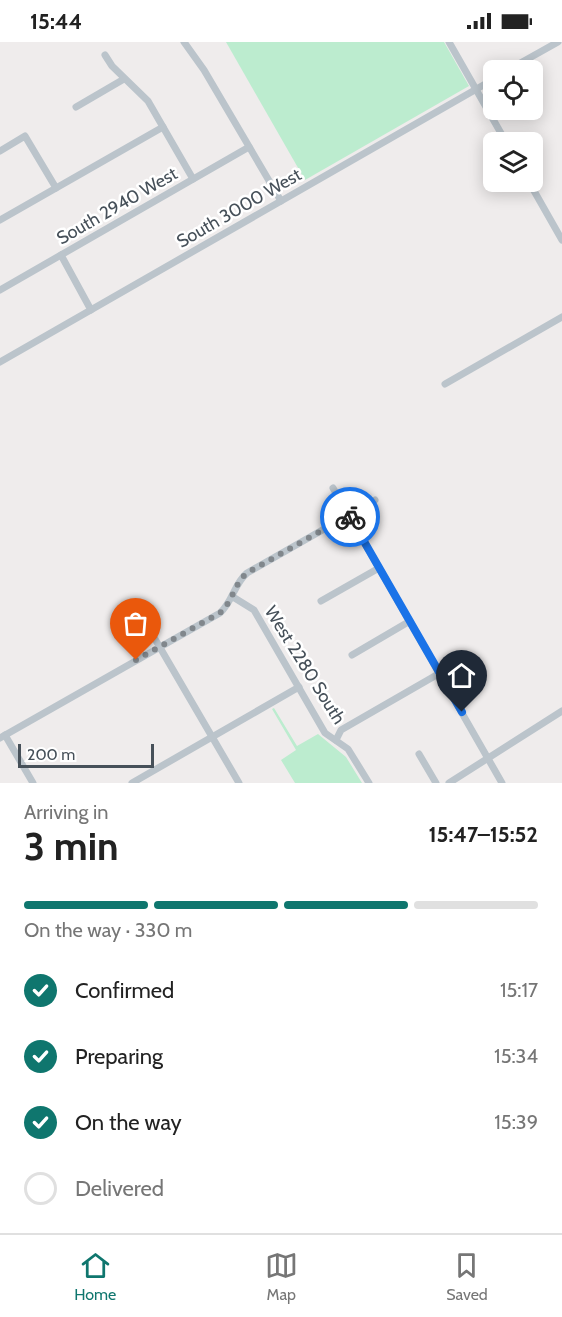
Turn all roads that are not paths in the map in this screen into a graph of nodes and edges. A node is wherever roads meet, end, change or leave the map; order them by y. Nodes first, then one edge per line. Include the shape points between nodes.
1 (184, 42) edge
2 (449, 42) edge
3 (558, 42) edge
4 (105, 56) dead end
5 (526, 60) edge
6 (124, 79) junction
7 (483, 85) edge
8 (476, 89) junction
9 (76, 107) dead end
10 (163, 127) junction
11 (500, 132) edge
12 (249, 147) junction
13 (0, 151) edge
14 (193, 179) junction
15 (56, 188) junction
16 (535, 192) edge
17 (280, 201) junction
18 (0, 220) edge
19 (562, 240) edge
20 (61, 255) junction
21 (0, 290) edge
22 (91, 310) junction
23 (562, 317) edge
24 (0, 362) edge
25 (445, 384) dead end
26 (333, 488) dead end
27 (375, 500) dead end
28 (349, 515) junction
29 (379, 568) junction
30 (232, 597) junction
31 (321, 601) dead end
32 (134, 603) dead end
33 (410, 621) junction
34 (160, 647) junction
35 (352, 655) dead end
36 (440, 673) junction
37 (299, 687) junction
38 (562, 711) edge
39 (3, 737) edge
40 (212, 737) junction
41 (336, 740) junction
42 (419, 754) dead end
43 (489, 758) junction
44 (33, 783) edge
45 (132, 783) edge
46 (239, 783) edge
47 (369, 783) edge
48 (436, 783) edge
49 (449, 783) edge
50 (502, 783) edge

1 - 12 street
2 - 8 street
3 - 5 street
4 - 6 street
6 - 9 street
6 - 10 street via 148,101
7 - 8 street, South 3000 West
8 - 11 street
8 - 17 street, South 3000 West
10 - 14 street
10 - 15 street
12 - 14 street, South 2940 West
12 - 17 street
13 - 15 street via 25,136
14 - 20 street, South 2940 West
15 - 18 street
16 - 19 street
17 - 22 street, South 3000 West
20 - 21 street, South 2940 West
20 - 22 street
22 - 24 street, South 3000 West
23 - 25 street
26 - 28 street
27 - 28 street
28 - 29 street
28 - 30 street via 247,573
29 - 31 street
29 - 33 street
30 - 34 street via 220,613
30 - 37 street, West 2280 South via 254,610
32 - 34 street
33 - 35 street
33 - 36 street
34 - 39 street
34 - 40 street
36 - 41 street via 341,730
36 - 43 street
37 - 40 street
37 - 41 street, West 2280 South via 325,733
38 - 43 street
39 - 44 street
40 - 45 street
40 - 46 street
41 - 47 street, West 2280 South via 348,749
42 - 48 street
43 - 49 street
43 - 50 street

